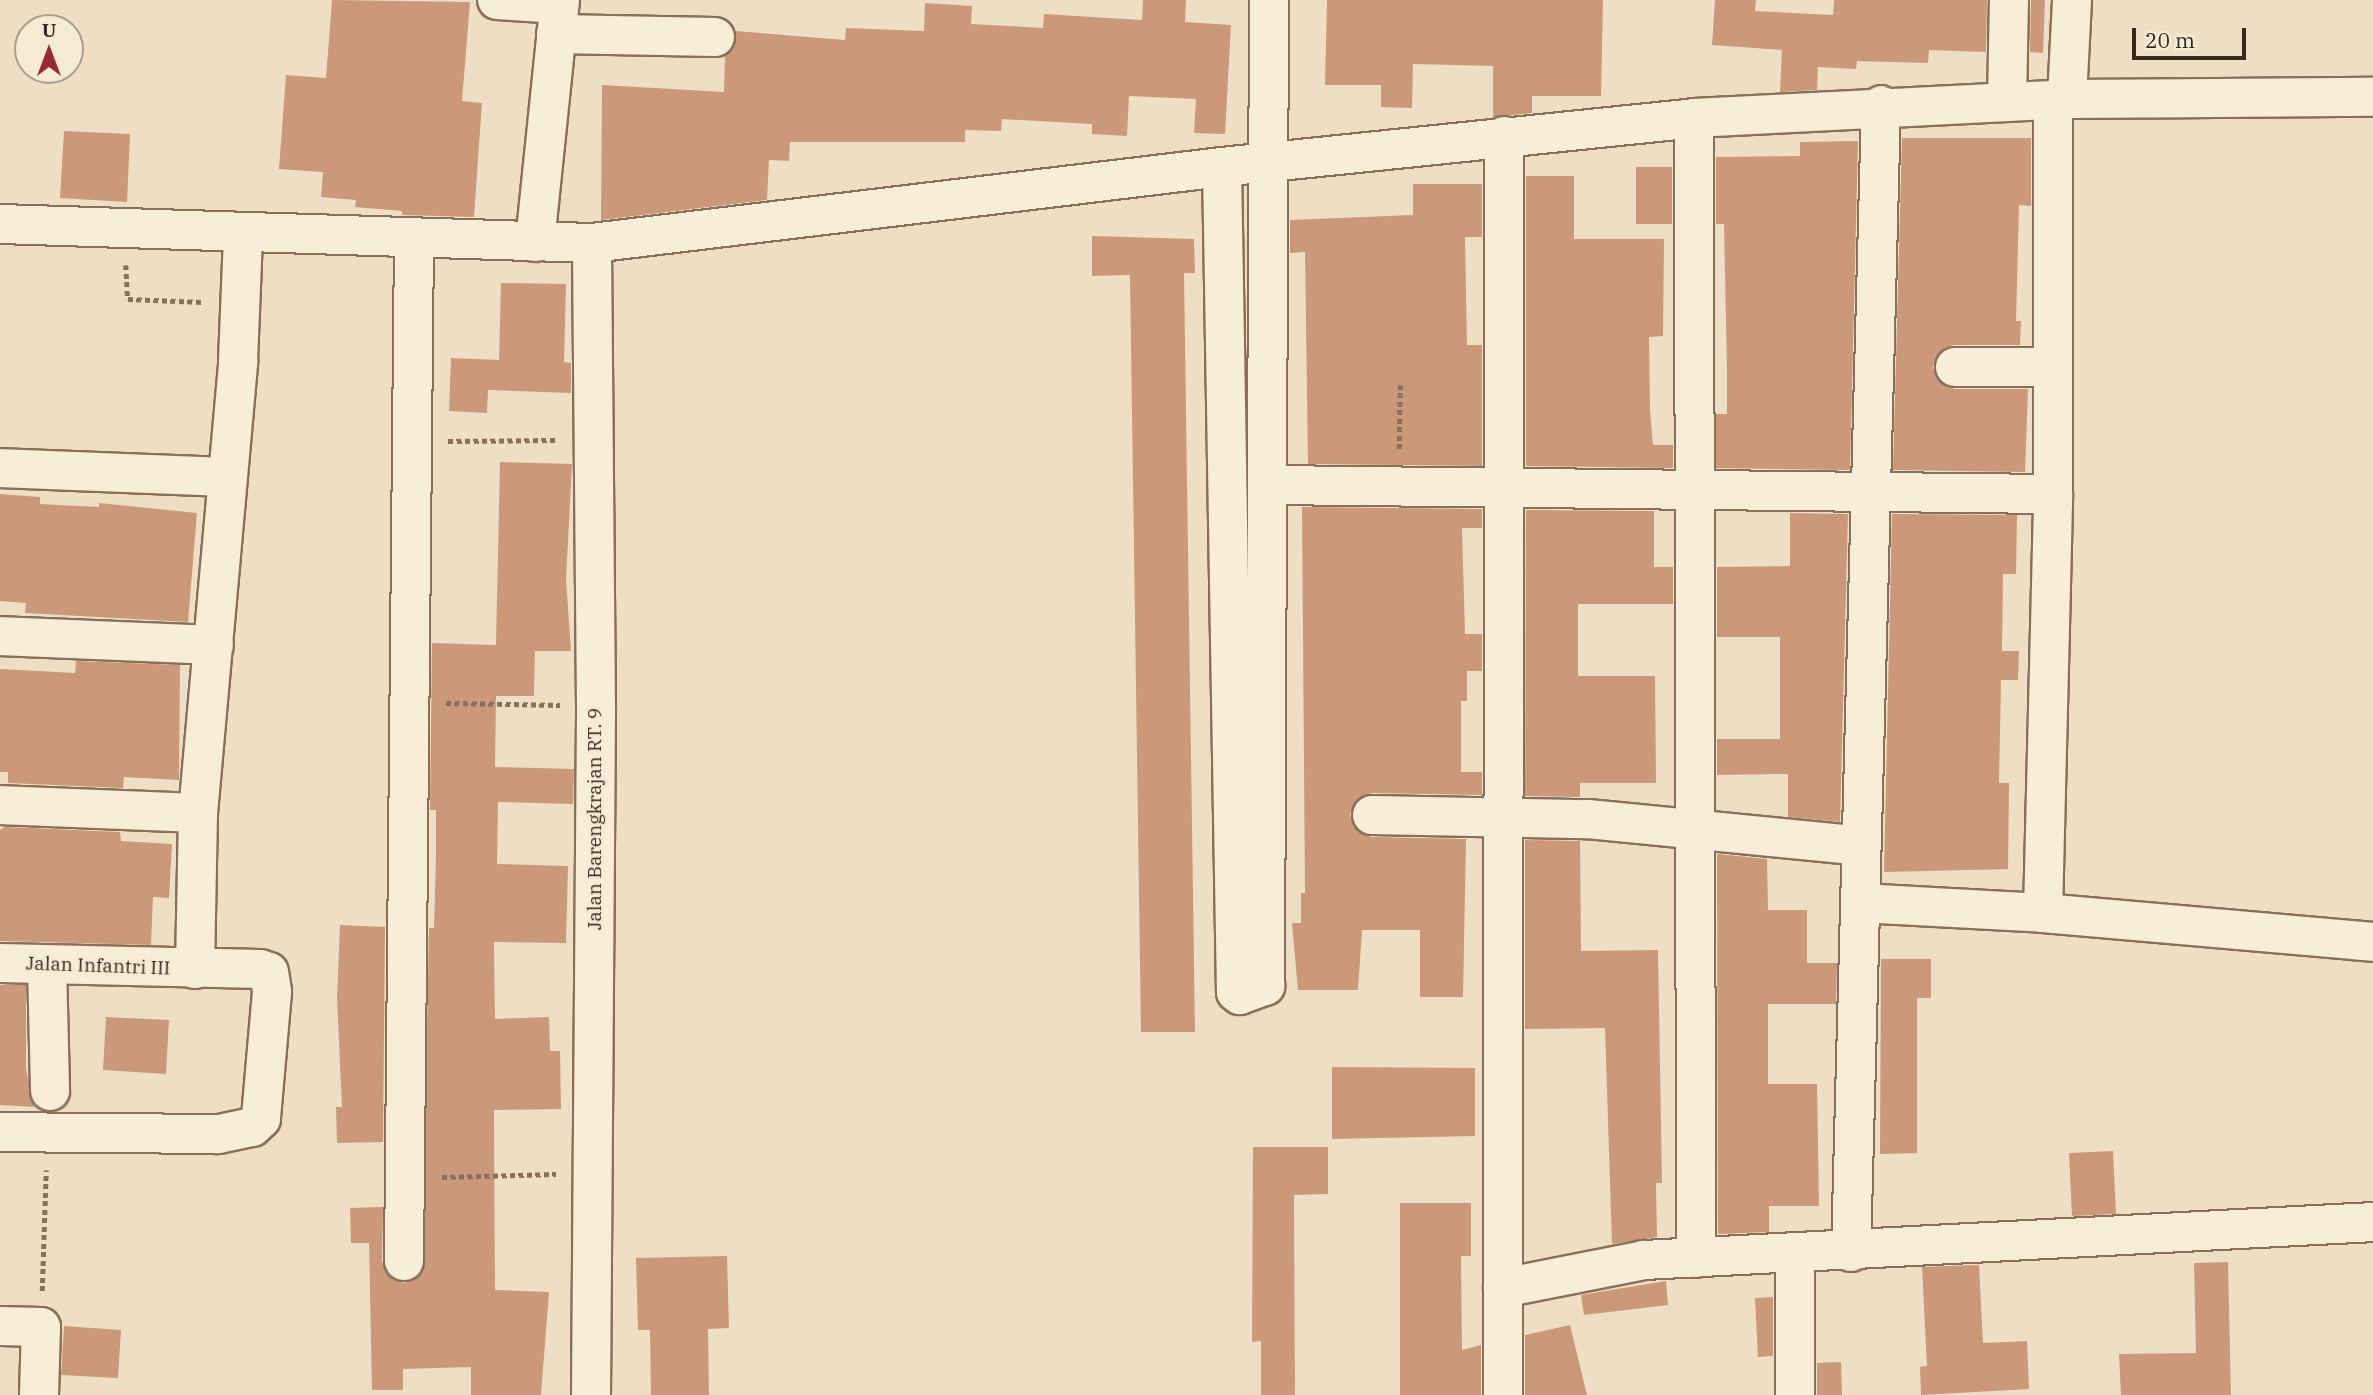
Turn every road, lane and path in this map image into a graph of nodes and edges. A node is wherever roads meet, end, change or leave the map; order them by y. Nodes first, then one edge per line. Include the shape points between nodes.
1 (497, 0) edge
2 (1269, 0) edge
3 (2009, 0) edge
4 (2072, 0) edge
5 (558, 13) edge
6 (715, 37) dead end
7 (2373, 97) edge
8 (2060, 99) junction
9 (2007, 102) junction
10 (1881, 106) junction
11 (1694, 118) junction
12 (1504, 136) junction
13 (1271, 164) junction
14 (1222, 167) junction
15 (0, 224) edge
16 (125, 229) junction
17 (243, 234) junction
18 (414, 239) junction
19 (535, 242) junction
20 (592, 243) junction
21 (241, 303) junction
22 (1955, 367) dead end
23 (2053, 367) junction
24 (1400, 385) dead end
25 (594, 439) junction
26 (412, 442) junction
27 (0, 468) edge
28 (226, 477) junction
29 (1270, 485) junction
30 (1398, 485) junction
31 (1504, 485) junction
32 (1695, 487) junction
33 (1871, 491) junction
34 (2053, 494) junction
35 (1229, 589) junction
36 (1270, 589) junction
37 (0, 636) edge
38 (214, 645) junction
39 (410, 702) junction
40 (596, 706) junction
41 (0, 805) edge
42 (198, 813) junction
43 (1372, 815) dead end
44 (1503, 816) junction
45 (1696, 829) junction
46 (1861, 846) junction
47 (1860, 904) junction
48 (2043, 914) junction
49 (2373, 942) edge
50 (0, 963) edge
51 (47, 965) junction
52 (195, 969) junction
53 (50, 1091) dead end
54 (0, 1132) edge
55 (48, 1133) junction
56 (592, 1172) junction
57 (405, 1178) junction
58 (2373, 1222) edge
59 (1851, 1252) junction
60 (1795, 1254) junction
61 (1696, 1258) junction
62 (404, 1261) dead end
63 (1503, 1288) junction
64 (0, 1326) edge
65 (41, 1326) junction
66 (39, 1395) edge
67 (590, 1395) edge
68 (1503, 1395) edge
69 (1795, 1395) edge

1 - 5 street
2 - 13 street
3 - 9 street
4 - 8 street
5 - 6 street
5 - 19 street
7 - 8 street
8 - 9 street
8 - 23 street
9 - 10 street
10 - 11 street
10 - 33 street
11 - 12 street
11 - 32 street
12 - 13 street
12 - 31 street
13 - 14 street
13 - 29 street
14 - 20 street
14 - 35 street
15 - 16 street
16 - 17 street
16 - 21 path via 128,299
17 - 18 street
17 - 21 street
18 - 19 street
18 - 26 street
19 - 20 street
20 - 25 street, Jalan Barengkrajan RT. 9
21 - 28 street
22 - 23 street
23 - 34 street
24 - 30 path
25 - 26 path
25 - 40 street, Jalan Barengkrajan RT. 9
26 - 39 street
27 - 28 street
28 - 38 street
29 - 30 street
29 - 36 street
30 - 31 street
31 - 32 street
31 - 44 street
32 - 33 street
32 - 45 street
33 - 34 street
33 - 46 street
34 - 48 street
35 - 36 street
35 - 36 street via 1236,992 1240,995 1265,986
37 - 38 street
38 - 42 street
39 - 40 path
39 - 57 street
40 - 56 street, Jalan Barengkrajan RT. 9
41 - 42 street
42 - 52 street
43 - 44 street
44 - 45 street
44 - 63 street
45 - 46 street
45 - 61 street
46 - 47 street
47 - 48 street
47 - 59 street
48 - 49 street
50 - 51 street, Jalan Infantri III
51 - 52 street, Jalan Infantri III
51 - 53 street
52 - 55 street, Jalan Infantri III via 269,972 272,992 261,1119 252,1127 218,1134
54 - 55 street
55 - 65 path
56 - 57 path
56 - 67 street, Jalan Barengkrajan RT. 9
57 - 62 street
58 - 59 street
59 - 60 street
60 - 61 street
60 - 69 street
61 - 63 street via 1608,1265
63 - 68 street
64 - 65 street
65 - 66 street

